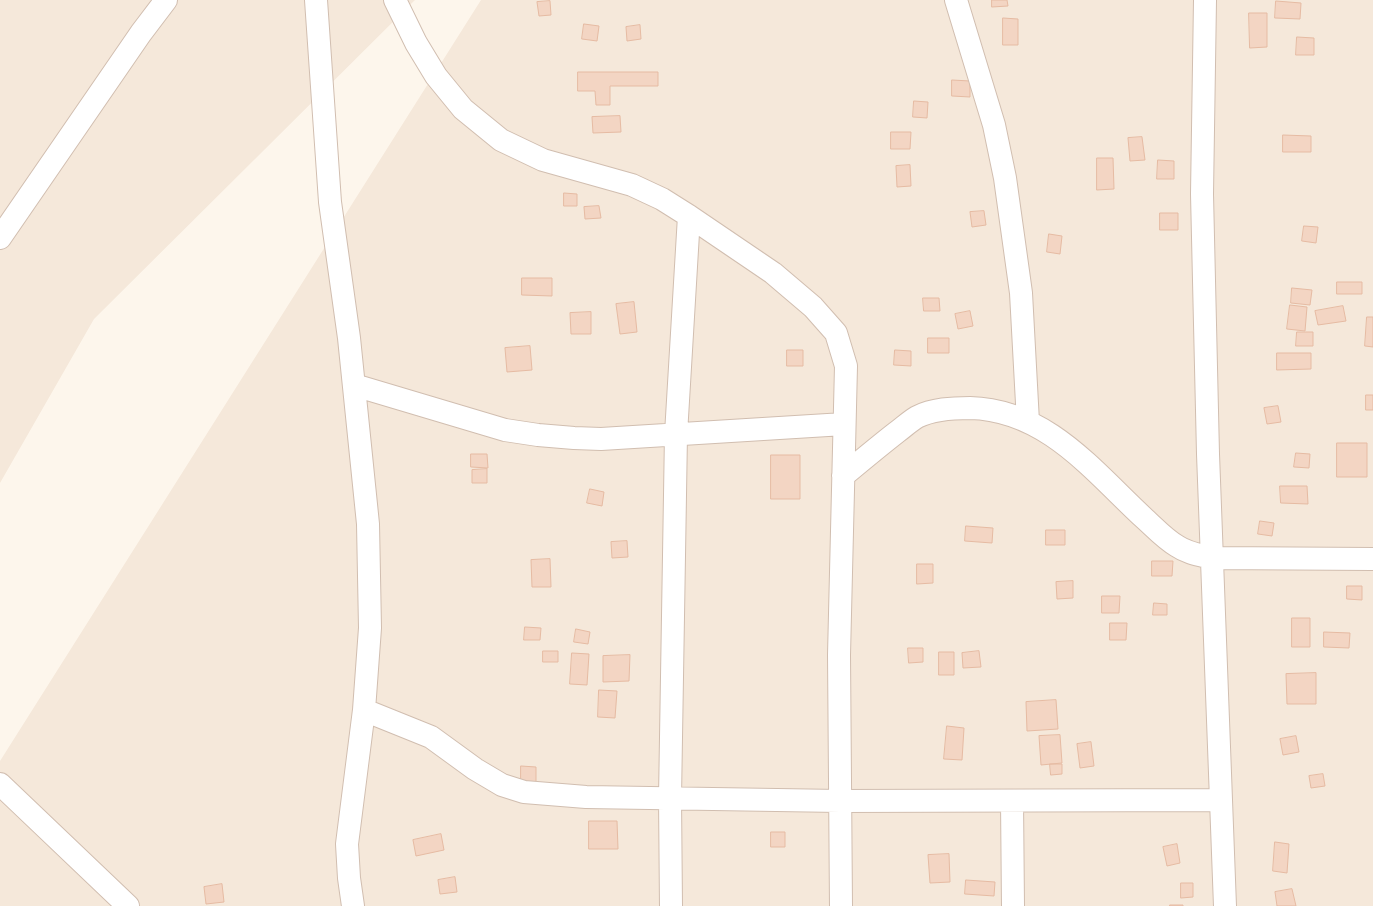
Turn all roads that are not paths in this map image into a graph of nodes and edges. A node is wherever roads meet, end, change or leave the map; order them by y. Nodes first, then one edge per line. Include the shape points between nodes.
1 (166, 0) edge
2 (316, 0) edge
3 (395, 0) edge
4 (956, 0) edge
5 (1205, 0) edge
6 (689, 216) junction
7 (0, 238) edge
8 (354, 385) junction
9 (1028, 422) junction
10 (844, 424) junction
11 (676, 434) junction
12 (843, 476) junction
13 (1212, 558) junction
14 (1373, 559) edge
15 (364, 710) junction
16 (0, 784) edge
17 (670, 798) junction
18 (1221, 800) junction
19 (840, 801) junction
20 (1012, 801) junction
21 (128, 906) edge
22 (353, 906) edge
23 (671, 906) edge
24 (841, 906) edge
25 (1013, 906) edge
26 (1225, 906) edge

1 - 7 street
2 - 8 street via 330,202
3 - 6 street via 436,76 463,109 501,140 543,160 632,185 662,199
4 - 9 street via 994,125 1004,178 1021,293
5 - 13 street via 1202,194
6 - 10 street via 772,273 813,307 836,333 846,366
6 - 11 street
8 - 11 street via 505,430 574,438
8 - 15 street via 368,524 370,628
9 - 12 street via 1006,413 980,408 933,411 916,418
9 - 13 street via 1068,446 1084,459 1117,493 1177,547
10 - 11 street
10 - 12 street
11 - 17 street
12 - 19 street via 839,655
13 - 14 street
13 - 18 street
15 - 17 street via 431,737 502,785 524,792 586,797
15 - 22 street via 347,844 348,878
16 - 21 street
17 - 19 street
17 - 23 street
18 - 20 street
18 - 26 street
19 - 20 street
19 - 24 street
20 - 25 street

